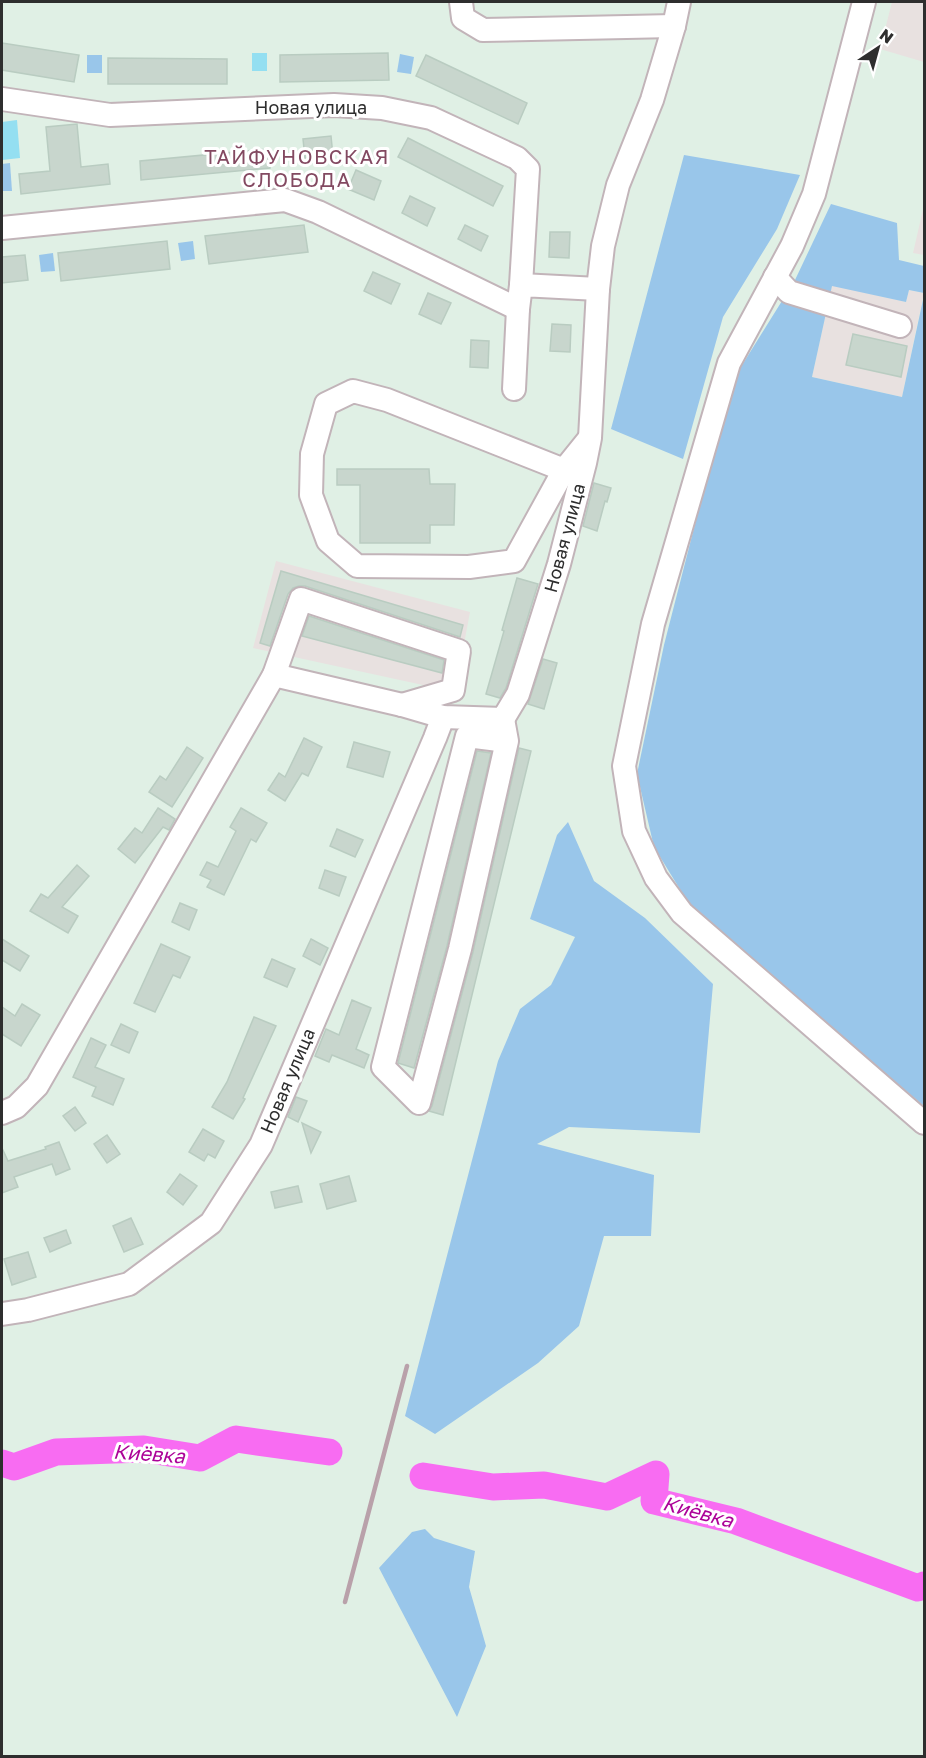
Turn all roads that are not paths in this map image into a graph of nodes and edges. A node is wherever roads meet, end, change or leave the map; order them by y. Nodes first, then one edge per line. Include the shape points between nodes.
1 (461, 2) edge
2 (679, 2) edge
3 (864, 2) edge
4 (674, 26) junction
5 (2, 99) edge
6 (2, 228) edge
7 (775, 278) junction
8 (521, 285) junction
9 (598, 289) junction
10 (518, 309) junction
11 (900, 326) dead end
12 (514, 389) dead end
13 (590, 438) junction
14 (564, 470) junction
15 (274, 675) junction
16 (402, 705) junction
17 (443, 717) junction
18 (505, 730) junction
19 (2, 1113) edge
20 (924, 1123) edge
21 (2, 1314) edge

1 - 4 street via 463,18 483,30
2 - 4 street, Новая улица
3 - 7 street via 814,194
4 - 9 street, Новая улица via 652,100 618,185 603,246
5 - 8 street, Новая улица via 110,115 334,105 382,108 430,118 517,158 528,169
6 - 10 street via 285,200 318,212
7 - 11 street via 789,292
7 - 20 street via 729,363 653,624 624,766 634,831 656,878 682,913
8 - 9 street
8 - 10 street, Новая улица
9 - 13 street, Новая улица
10 - 12 street, Новая улица
13 - 14 street
13 - 18 street, Новая улица via 559,564
14 - 14 street via 514,561 469,567 357,566 328,541 311,495 312,454 326,404 353,391 387,400
15 - 16 street
15 - 16 street via 301,599 459,651 453,690
15 - 19 street via 37,1086 16,1107
16 - 17 street
17 - 18 street
17 - 21 street, Новая улица via 261,1144 211,1223 129,1284
18 - 18 street, Новая улица via 460,949 419,1103 383,1067 467,736

